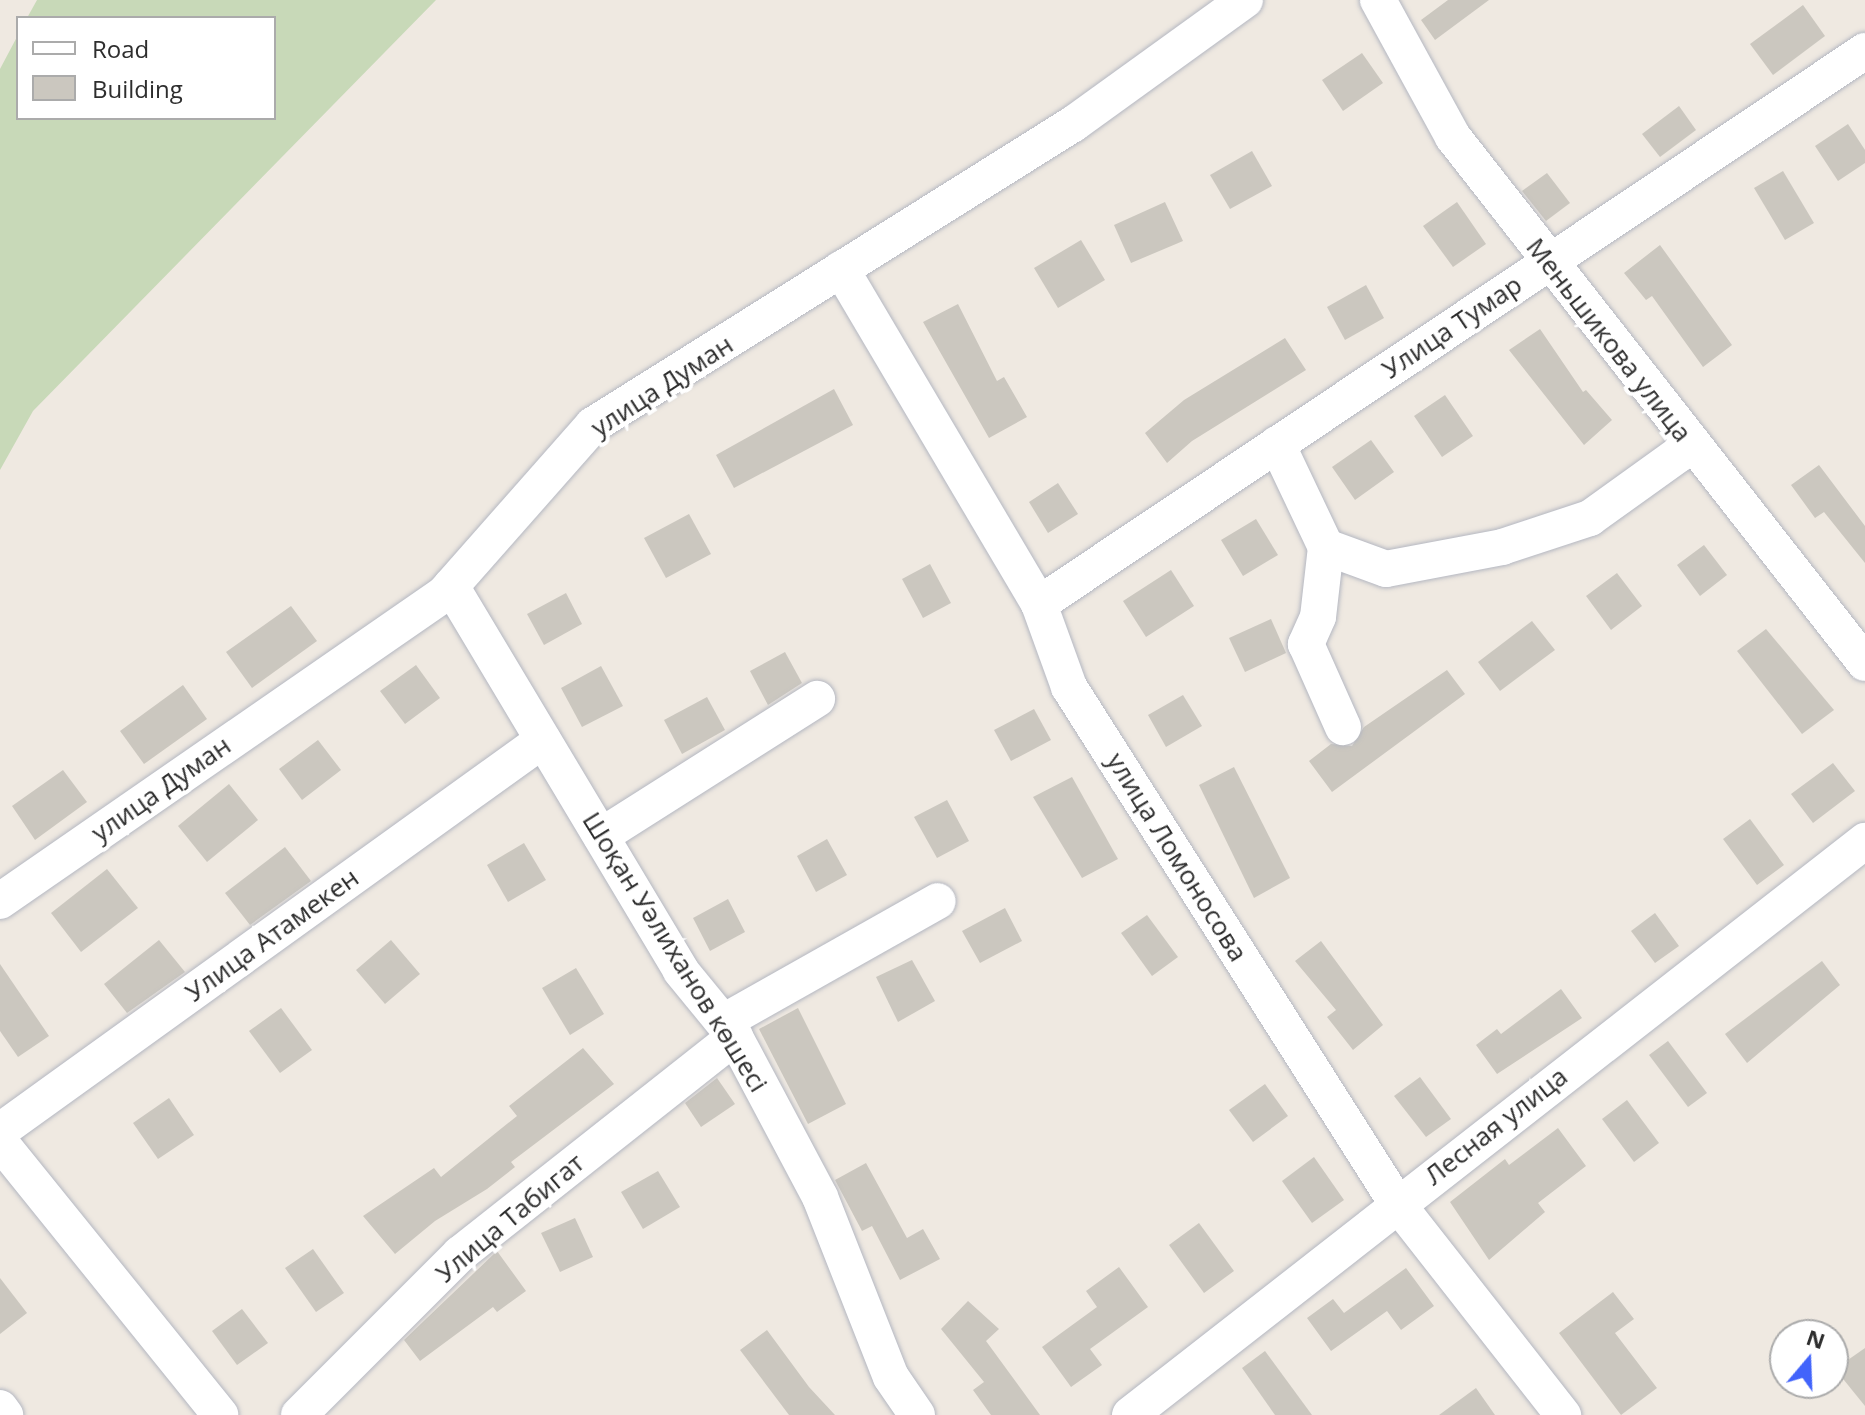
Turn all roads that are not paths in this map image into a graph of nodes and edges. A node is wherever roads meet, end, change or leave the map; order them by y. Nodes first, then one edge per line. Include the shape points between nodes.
1 (1245, 0) edge
2 (1378, 0) edge
3 (1865, 51) edge
4 (1549, 262) junction
5 (841, 269) junction
6 (1687, 441) junction
7 (1277, 444) junction
8 (1326, 547) junction
9 (451, 586) junction
10 (1039, 604) junction
11 (1865, 663) edge
12 (817, 699) dead end
13 (1343, 727) dead end
14 (543, 740) junction
15 (601, 836) junction
16 (1865, 841) edge
17 (0, 901) edge
18 (938, 901) dead end
19 (730, 1029) junction
20 (0, 1131) edge
21 (0, 1142) edge
22 (1396, 1202) junction
23 (0, 1408) edge
24 (5, 1415) edge
25 (220, 1415) edge
26 (299, 1415) edge
27 (917, 1415) edge
28 (1130, 1415) edge
29 (1563, 1415) edge

1 - 5 street, улица Думан via 1073,124
2 - 4 street, Меньшикова улица via 1453,137
3 - 4 street, Улица Тумар
4 - 6 street, Меньшикова улица
4 - 7 street, Улица Тумар
5 - 9 street, улица Думан via 593,425
5 - 10 street, улица Ломоносова
6 - 8 street via 1679,454 1590,518 1502,547 1386,569
6 - 11 street, Меньшикова улица
7 - 8 street
7 - 10 street, Улица Тумар
8 - 13 street via 1318,617 1306,644
9 - 14 street, Шоқан Уәлиханов көшесі
9 - 17 street, улица Думан
10 - 22 street, улица Ломоносова via 1069,687
12 - 15 street
14 - 15 street, Шоқан Уәлиханов көшесі
14 - 20 street, Улица Атамекен
15 - 19 street, Шоқан Уәлиханов көшесі via 681,971
16 - 22 street, Лесная улица
18 - 19 street, Улица Табигат
19 - 26 street, Улица Табигат via 460,1254
19 - 27 street, Шоқан Уәлиханов көшесі via 820,1197 891,1377
21 - 25 street
22 - 28 street, Лесная улица
22 - 29 street, улица Ломоносова
23 - 24 street

